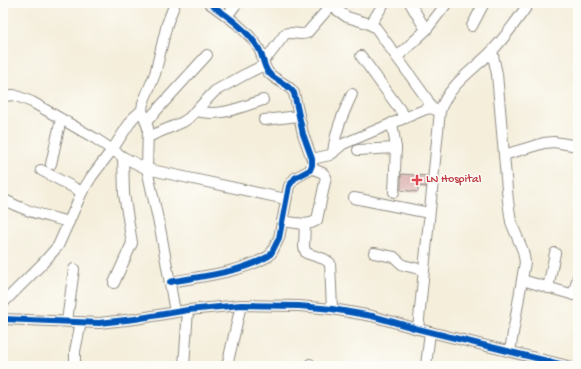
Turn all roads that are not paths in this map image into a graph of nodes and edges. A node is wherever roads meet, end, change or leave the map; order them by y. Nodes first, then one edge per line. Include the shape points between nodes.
1 (175, 3) edge
2 (209, 3) edge
3 (237, 3) edge
4 (384, 3) edge
5 (410, 3) edge
6 (447, 3) edge
7 (484, 3) edge
8 (529, 3) edge
9 (330, 4) edge
10 (227, 16) junction
11 (371, 24) junction
12 (472, 26) dead end
13 (426, 30) junction
14 (492, 51) junction
15 (207, 55) dead end
16 (361, 56) dead end
17 (396, 57) junction
18 (264, 63) junction
19 (352, 94) dead end
20 (3, 96) edge
21 (263, 100) dead end
22 (142, 110) junction
23 (435, 110) junction
24 (195, 111) junction
25 (299, 116) junction
26 (406, 118) junction
27 (61, 119) junction
28 (264, 120) dead end
29 (146, 122) junction
30 (392, 123) junction
31 (148, 137) junction
32 (578, 146) edge
33 (396, 148) junction
34 (112, 150) junction
35 (358, 150) dead end
36 (333, 153) junction
37 (504, 155) junction
38 (123, 157) junction
39 (312, 163) junction
40 (51, 164) dead end
41 (147, 169) junction
42 (41, 170) dead end
43 (82, 192) junction
44 (394, 192) dead end
45 (354, 198) dead end
46 (3, 199) edge
47 (286, 199) junction
48 (429, 213) junction
49 (282, 221) junction
50 (69, 222) junction
51 (305, 224) junction
52 (374, 253) dead end
53 (555, 253) dead end
54 (74, 269) dead end
55 (423, 270) junction
56 (578, 277) edge
57 (522, 280) junction
58 (170, 282) junction
59 (114, 283) dead end
60 (548, 288) junction
61 (576, 296) edge
62 (3, 303) edge
63 (241, 305) junction
64 (332, 309) junction
65 (188, 310) junction
66 (175, 312) junction
67 (3, 320) edge
68 (67, 321) junction
69 (81, 322) junction
70 (418, 329) junction
71 (430, 332) junction
72 (510, 351) junction
73 (75, 366) edge
74 (184, 366) edge
75 (227, 366) edge
76 (426, 366) edge
77 (568, 366) edge

1 - 22 street
2 - 10 street
3 - 10 street
4 - 11 street
5 - 13 street
6 - 13 street
7 - 12 street
8 - 14 street
9 - 11 street via 347,17
9 - 18 street via 307,34 285,34
10 - 18 street via 254,42
11 - 17 street
13 - 17 street
14 - 23 street via 459,81
14 - 37 street via 497,74
15 - 29 street
16 - 26 street
17 - 23 street
18 - 24 street via 215,92
18 - 25 street via 272,76 292,88
19 - 36 street via 338,125
20 - 27 street via 14,95 32,102
21 - 24 street via 223,113 208,114
22 - 29 street
22 - 34 street via 133,118
23 - 26 street via 426,109
23 - 48 street
24 - 31 street via 183,122
25 - 28 street
25 - 39 street
26 - 30 street
27 - 34 street
27 - 40 street
29 - 31 street
30 - 33 street
30 - 36 street via 343,144
31 - 41 street
32 - 37 street via 544,143
33 - 35 street
33 - 44 street
34 - 38 street
34 - 43 street
36 - 39 street
37 - 57 street via 511,222 525,255
38 - 41 street
38 - 59 street via 124,194 132,243
39 - 47 street via 292,181
39 - 51 street via 326,179 318,218 315,222
41 - 47 street
41 - 58 street
42 - 43 street
43 - 50 street
45 - 48 street
46 - 50 street via 31,212
47 - 49 street
48 - 55 street
49 - 51 street
49 - 58 street via 279,238 268,256 238,269
50 - 62 street via 53,252
51 - 64 street via 306,253 330,263
52 - 55 street via 394,257 403,265
53 - 60 street
54 - 68 street
55 - 70 street
56 - 61 street
57 - 60 street
57 - 72 street
58 - 66 street
60 - 61 street
63 - 64 street via 266,304
63 - 65 street
63 - 75 street
64 - 70 street via 372,316
65 - 66 street
65 - 74 street
66 - 69 street via 135,319
67 - 68 street
68 - 69 street
69 - 73 street via 75,351
70 - 71 street
71 - 72 street
71 - 76 street
72 - 77 street

